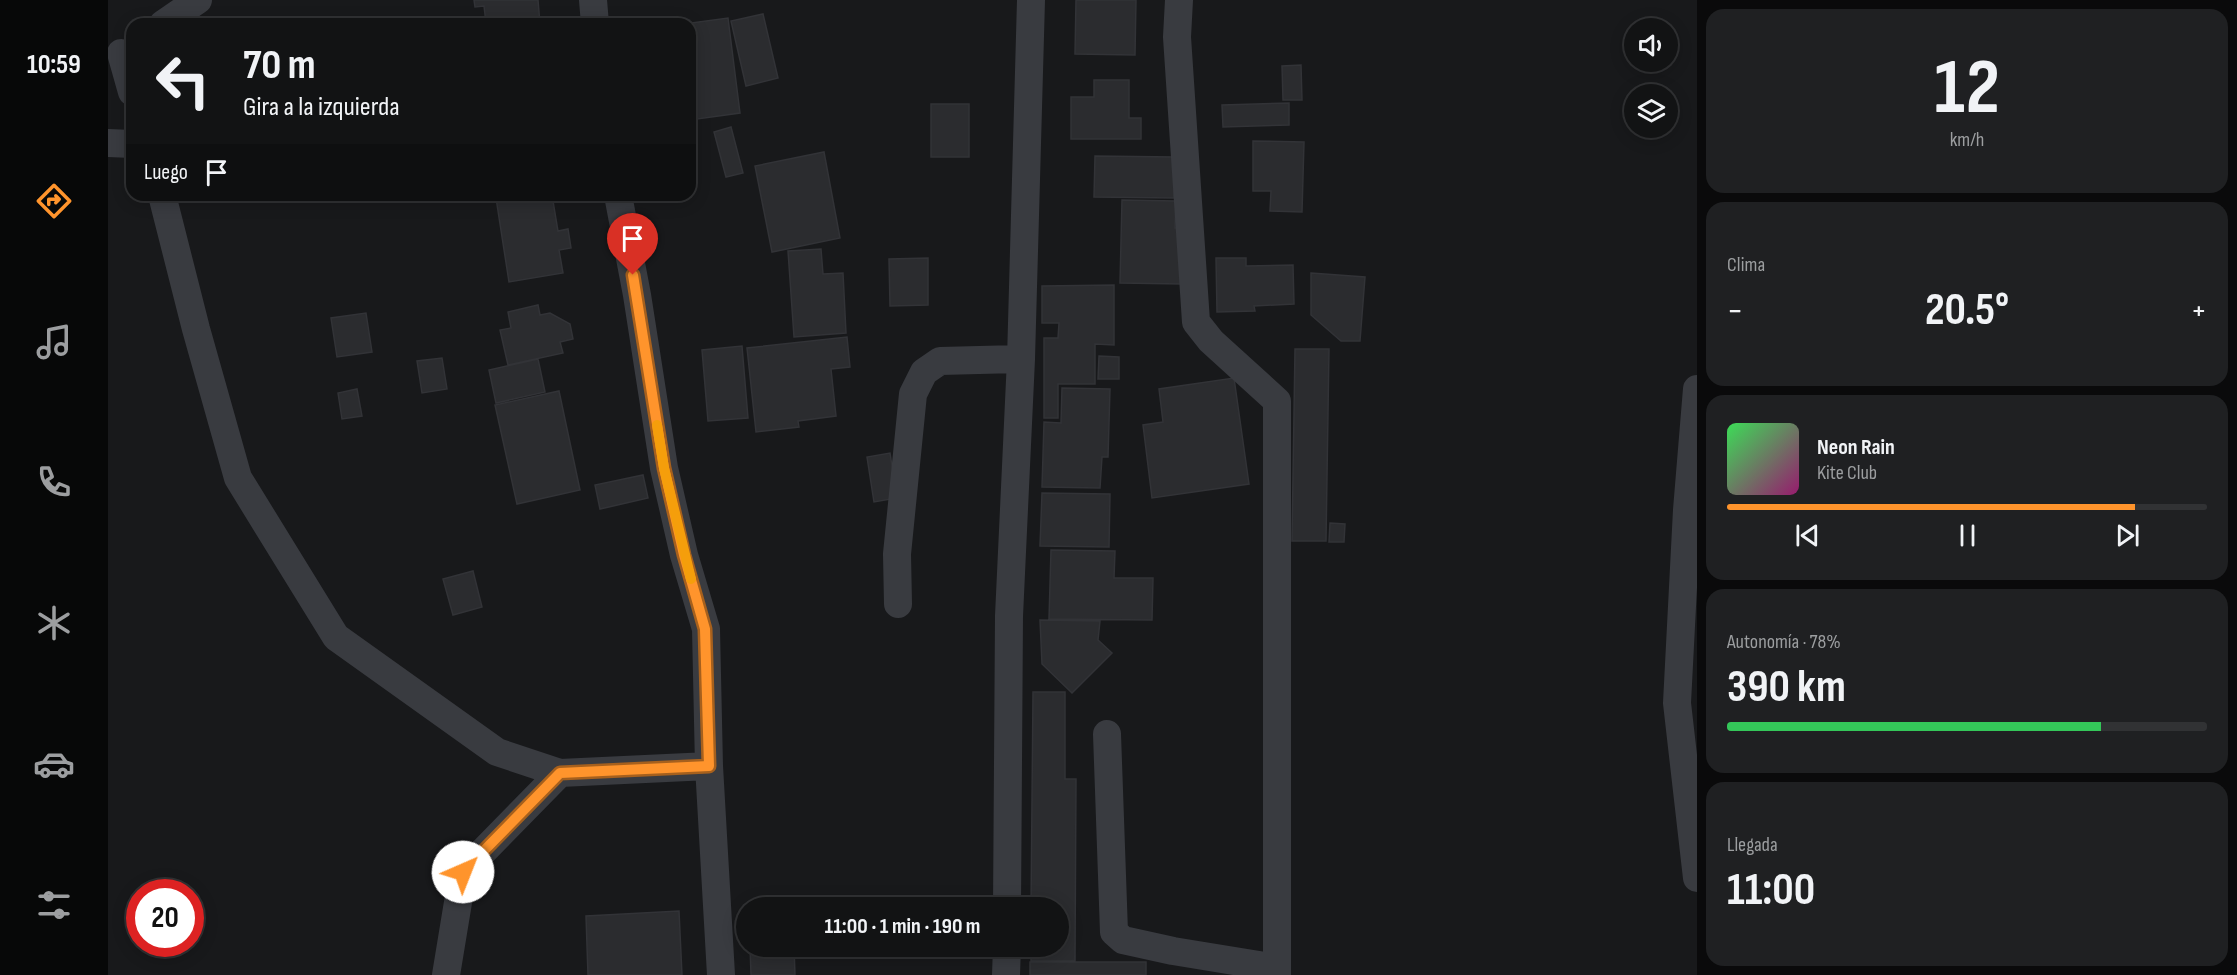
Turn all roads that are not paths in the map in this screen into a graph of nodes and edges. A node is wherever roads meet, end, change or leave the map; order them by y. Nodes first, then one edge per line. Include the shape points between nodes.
1 (198, 0) edge
2 (593, 0) edge
3 (1031, 0) edge
4 (1179, 0) edge
5 (172, 18) edge
6 (594, 18) edge
7 (120, 53) edge
8 (126, 72) edge
9 (108, 143) edge
10 (126, 144) edge
11 (164, 201) edge
12 (619, 201) edge
13 (1021, 359) junction
14 (1697, 389) edge
15 (898, 604) dead end
16 (1107, 734) dead end
17 (709, 766) junction
18 (560, 773) junction
19 (1697, 878) edge
20 (1007, 897) edge
21 (1007, 957) edge
22 (1277, 971) edge
23 (446, 975) edge
24 (721, 975) edge
25 (1006, 975) edge

1 - 5 street
2 - 6 street
3 - 13 street
4 - 22 street via 1177,37 1196,322 1211,341 1277,401
7 - 8 street
9 - 10 street
11 - 18 street via 238,478 336,637 497,752
12 - 17 street via 664,468 705,629
13 - 15 street via 940,361 920,379 913,393 898,542
13 - 20 street via 1009,616
14 - 19 street via 1677,703
16 - 22 street via 1114,932 1123,940
17 - 18 street
17 - 24 street
18 - 23 street via 463,872
21 - 25 street

